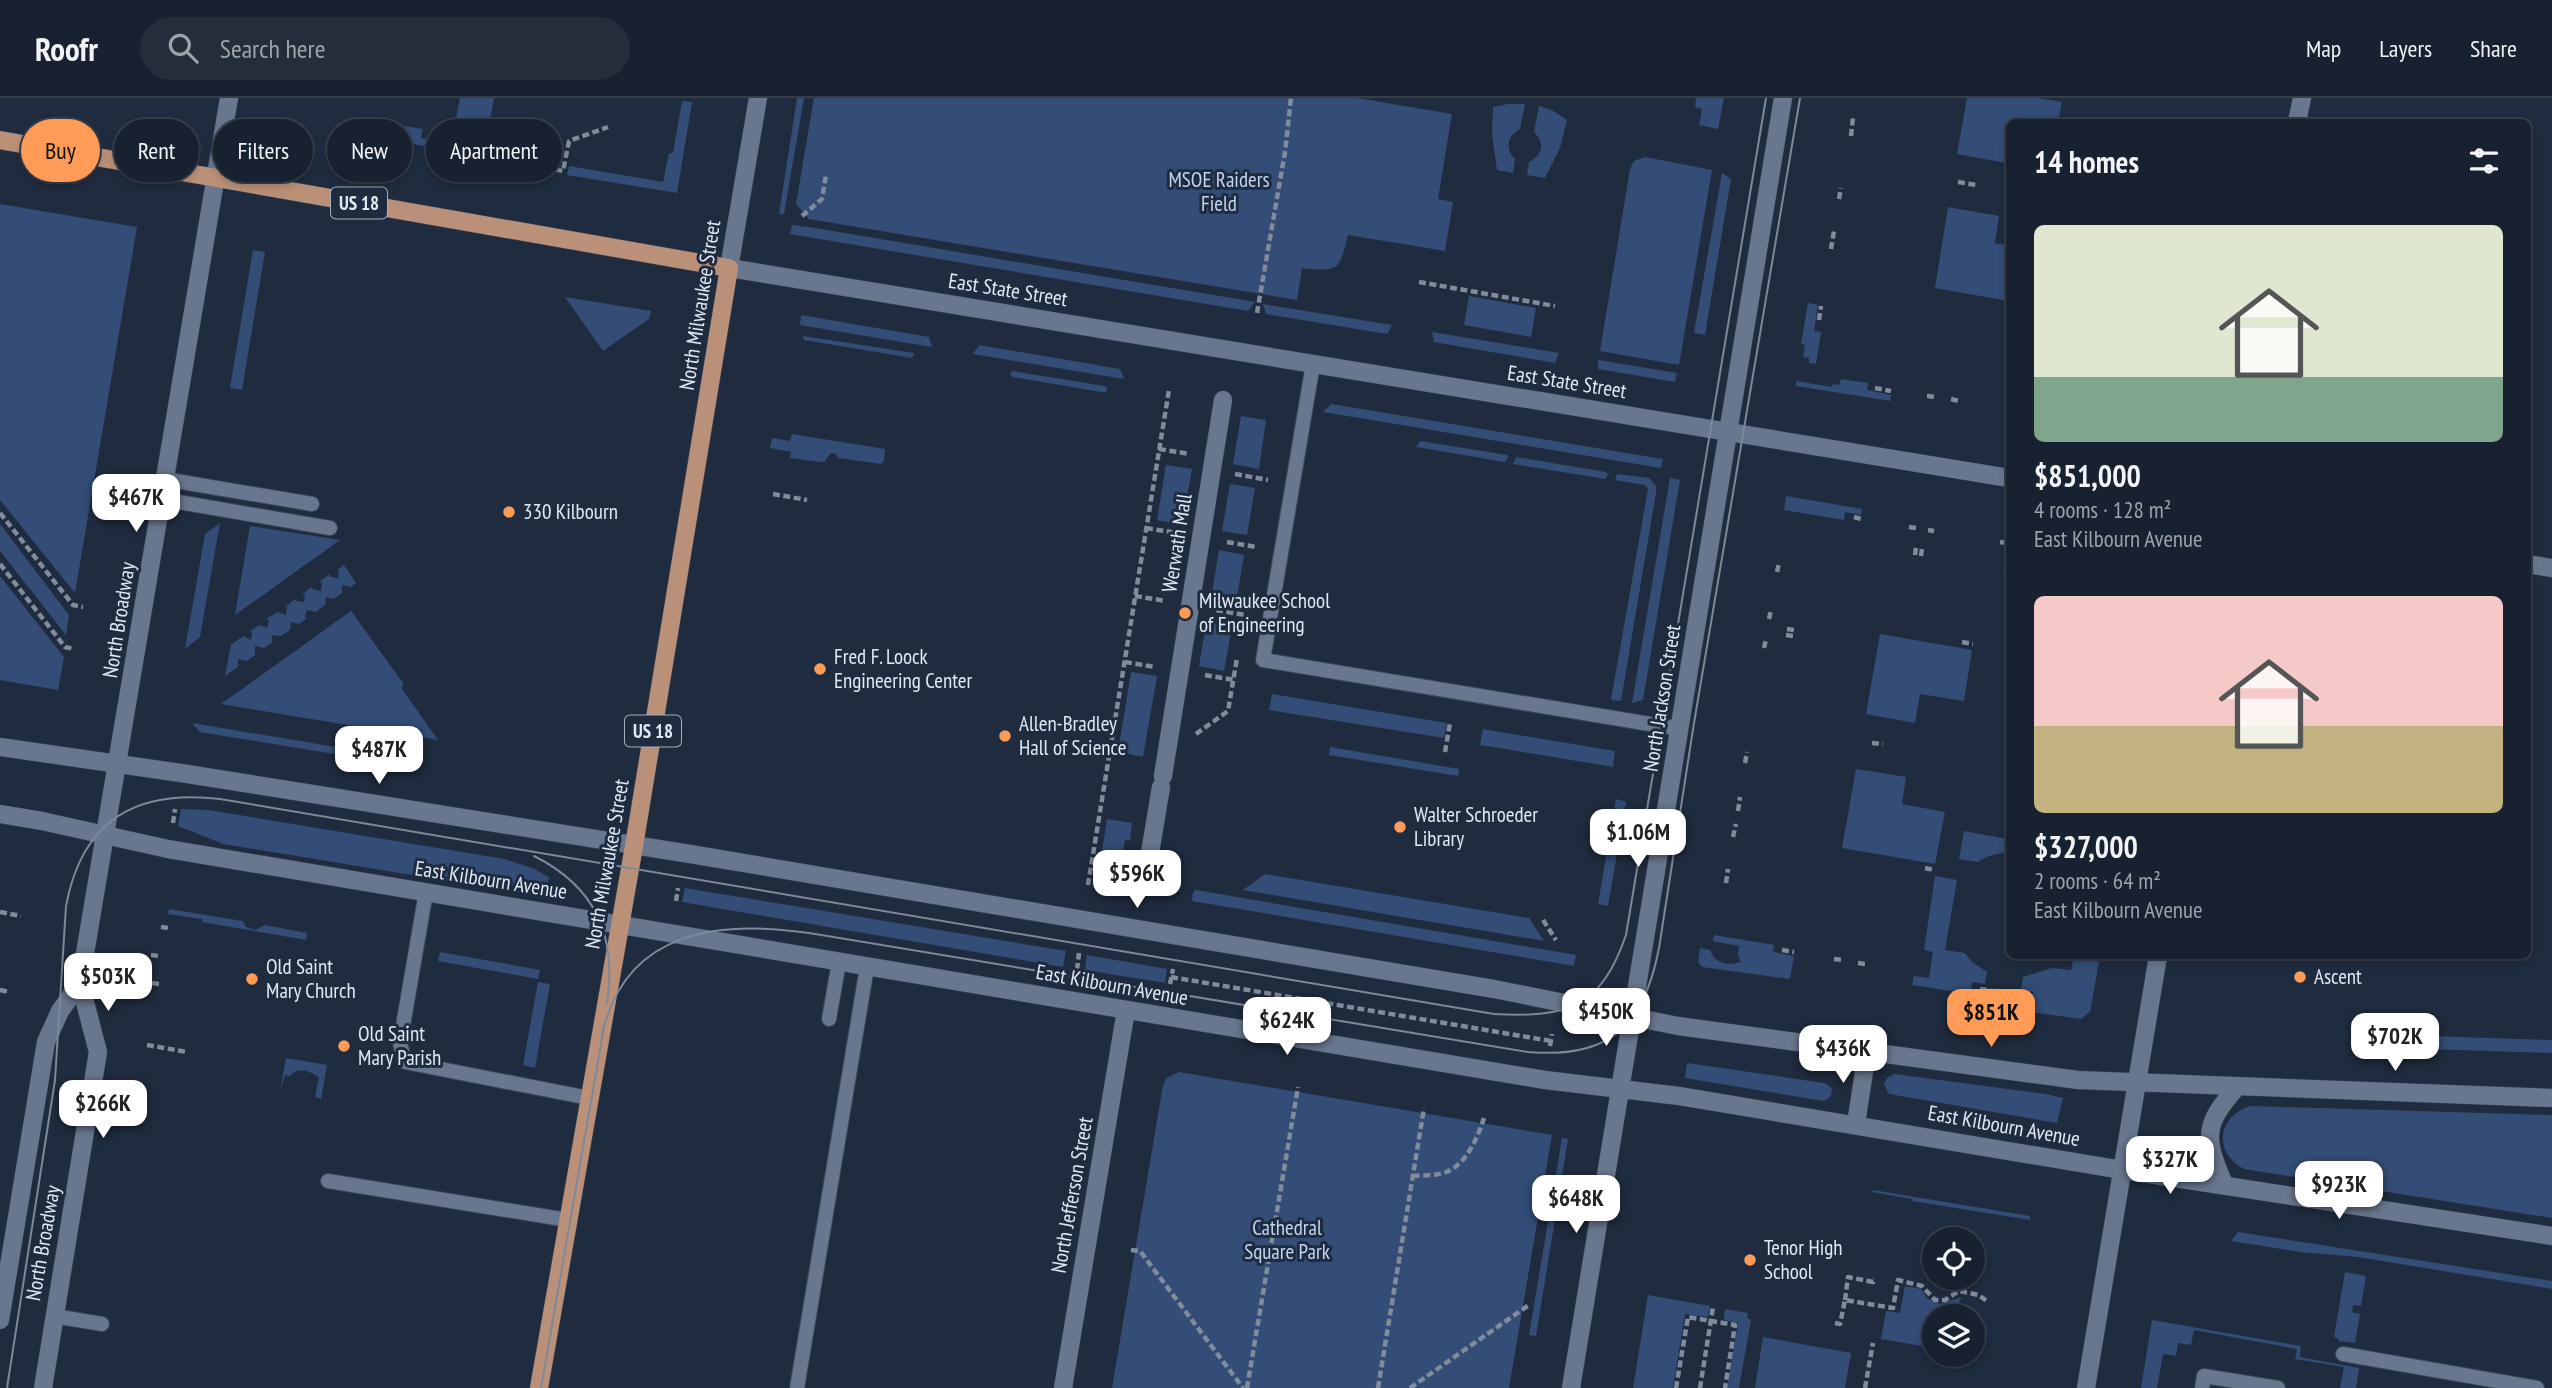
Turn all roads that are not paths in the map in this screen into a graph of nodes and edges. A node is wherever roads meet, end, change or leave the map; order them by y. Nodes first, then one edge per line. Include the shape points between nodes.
1 (229, 98) edge
2 (758, 98) edge
3 (1783, 98) edge
4 (2302, 98) edge
5 (226, 119) edge
6 (2298, 119) edge
7 (0, 140) edge
8 (213, 177) edge
9 (215, 182) edge
10 (239, 182) edge
11 (729, 268) junction
12 (1313, 364) junction
13 (1223, 400) dead end
14 (1727, 432) junction
15 (2006, 478) edge
16 (164, 479) junction
17 (160, 499) junction
18 (312, 504) dead end
19 (330, 528) dead end
20 (2531, 565) edge
21 (2552, 568) edge
22 (1680, 729) junction
23 (0, 747) edge
24 (118, 766) junction
25 (0, 814) edge
26 (105, 835) junction
27 (634, 846) junction
28 (1146, 877) dead end
29 (426, 892) junction
30 (620, 924) junction
31 (2158, 959) edge
32 (839, 962) junction
33 (867, 967) junction
34 (80, 983) junction
35 (1126, 1010) junction
36 (1632, 1016) junction
37 (829, 1019) dead end
38 (1867, 1052) junction
39 (2137, 1082) junction
40 (2237, 1087) junction
41 (1619, 1089) junction
42 (589, 1098) junction
43 (2552, 1098) edge
44 (1856, 1124) junction
45 (2122, 1170) junction
46 (328, 1181) dead end
47 (2224, 1184) junction
48 (568, 1220) junction
49 (2552, 1236) edge
50 (54, 1316) junction
51 (0, 1321) edge
52 (102, 1324) dead end
53 (2343, 1354) dead end
54 (43, 1388) edge
55 (539, 1388) edge
56 (797, 1388) edge
57 (1063, 1388) edge
58 (1571, 1388) edge
59 (2086, 1388) edge
60 (2202, 1388) edge
61 (2278, 1388) edge
62 (2537, 1388) edge

1 - 5 street, North Broadway
2 - 11 street, North Milwaukee Street
3 - 14 street, North Jackson Street
4 - 6 street
7 - 8 main road, East State Street / US 18
9 - 16 street, North Broadway
10 - 11 main road, East State Street / US 18
11 - 12 street, East State Street
11 - 27 main road, North Milwaukee Street / US 18
12 - 14 street, East State Street
12 - 22 lane via 1264,660
13 - 28 street, Werwath Mall
14 - 15 street, East State Street
14 - 22 street, North Jackson Street
16 - 17 street, North Broadway
16 - 18 lane
17 - 19 lane
17 - 24 street, North Broadway
20 - 21 street
22 - 36 street, North Jackson Street
23 - 24 street
24 - 26 street, North Broadway
24 - 27 street
25 - 26 street, East Kilbourn Avenue
26 - 29 street, East Kilbourn Avenue
26 - 34 street, North Broadway
27 - 30 main road, North Milwaukee Street / US 18
27 - 36 street
29 - 30 street, East Kilbourn Avenue
29 - 42 lane via 400,1043 405,1062
30 - 32 street, East Kilbourn Avenue
30 - 42 main road, North Milwaukee Street / US 18
31 - 39 street
32 - 33 street, East Kilbourn Avenue
32 - 37 lane
33 - 35 street, East Kilbourn Avenue
33 - 56 lane
34 - 50 street, North Broadway via 98,1052
34 - 51 street, North Broadway via 46,1042
35 - 41 street, East Kilbourn Avenue
35 - 57 street, North Jefferson Street
36 - 38 street
36 - 41 street, North Jackson Street
38 - 39 street via 2078,1080
38 - 44 street
39 - 40 street
39 - 45 street
40 - 43 street
40 - 47 street via 2216,1112 2209,1135
41 - 44 street, East Kilbourn Avenue
41 - 58 street, North Jackson Street
42 - 48 main road, North Milwaukee Street / US 18
44 - 45 street, East Kilbourn Avenue
45 - 47 street, East Kilbourn Avenue
45 - 59 street
46 - 48 lane
47 - 49 street, East Kilbourn Avenue
48 - 55 main road, North Milwaukee Street / US 18
50 - 52 lane
50 - 54 street, North Broadway
53 - 62 lane
60 - 61 lane via 2204,1376

